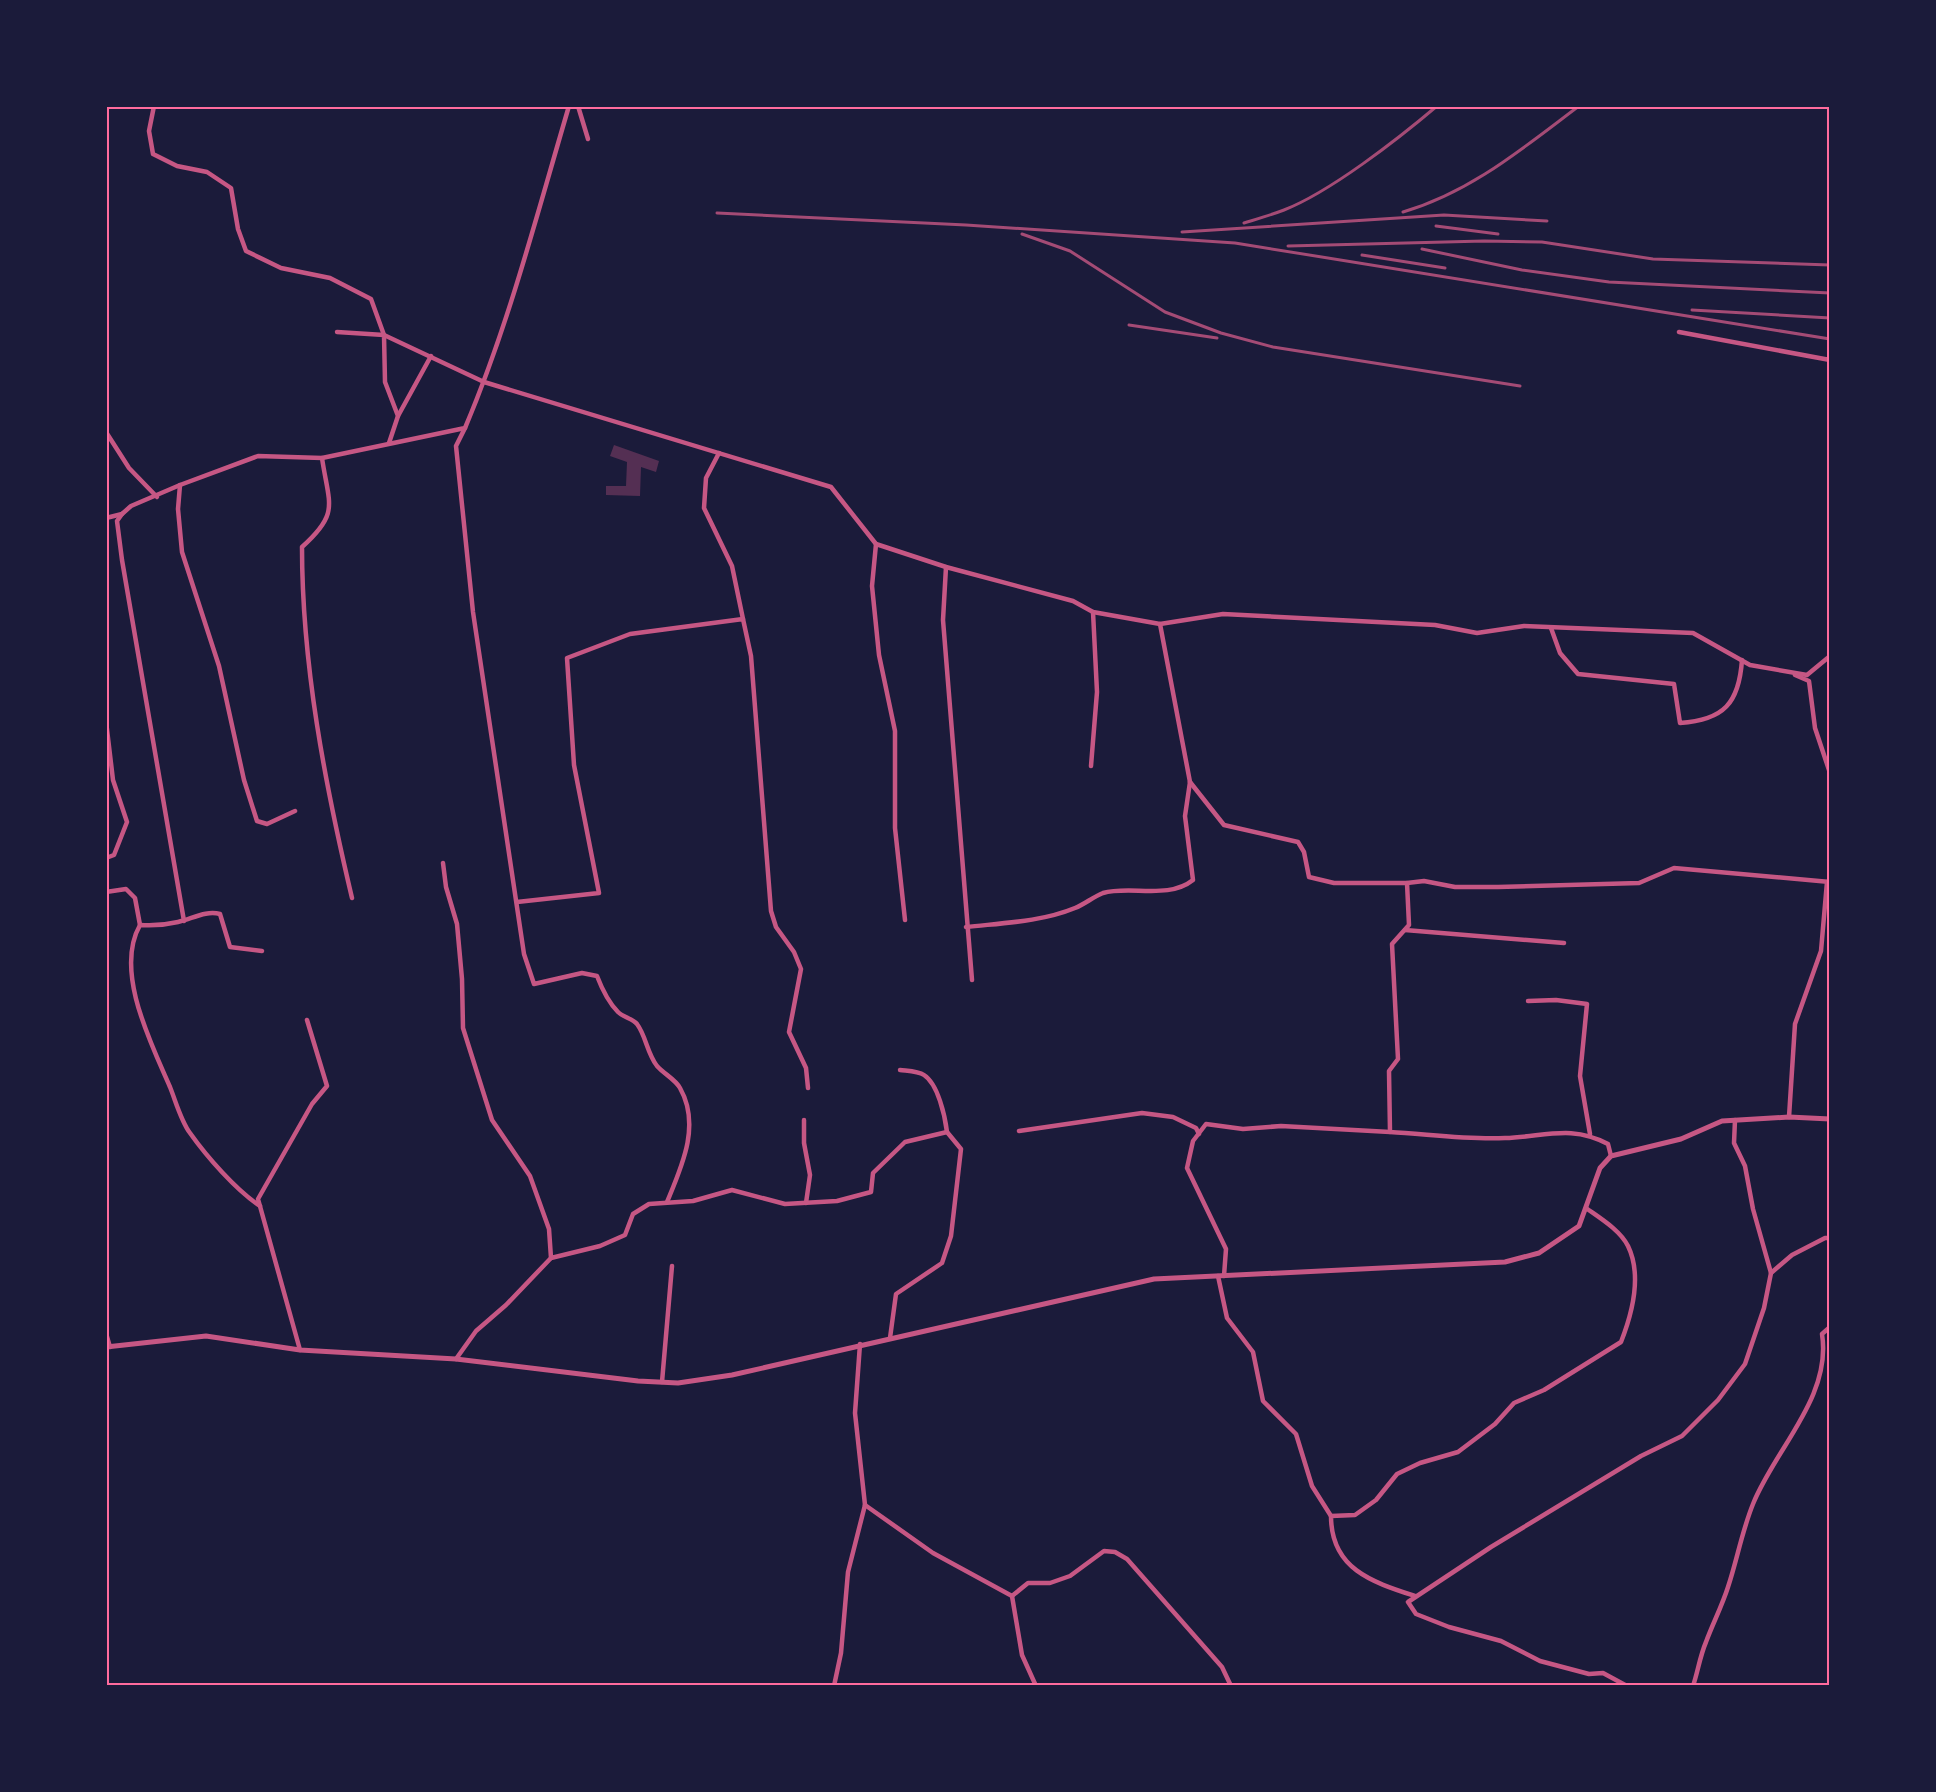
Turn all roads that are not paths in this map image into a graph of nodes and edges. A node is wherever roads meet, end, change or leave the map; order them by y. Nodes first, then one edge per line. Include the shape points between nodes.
1 (154, 106) edge
2 (569, 106) edge
3 (578, 106) edge
4 (588, 139) dead end
5 (337, 332) dead end
6 (1679, 333) dead end
7 (384, 335) junction
8 (431, 356) junction
9 (1830, 360) edge
10 (484, 382) junction
11 (398, 416) junction
12 (465, 428) junction
13 (106, 432) edge
14 (389, 443) junction
15 (719, 453) junction
16 (322, 458) junction
17 (180, 485) junction
18 (157, 497) junction
19 (122, 514) junction
20 (106, 518) edge
21 (876, 544) junction
22 (946, 567) junction
23 (1093, 612) junction
24 (743, 619) junction
25 (1160, 624) junction
26 (1551, 628) junction
27 (1830, 656) edge
28 (1742, 660) junction
29 (1790, 673) junction
30 (106, 721) edge
31 (1091, 766) dead end
32 (1830, 773) edge
33 (1190, 782) junction
34 (295, 811) dead end
35 (106, 858) edge
36 (443, 863) dead end
37 (1828, 882) edge
38 (1407, 883) junction
39 (106, 892) edge
40 (351, 898) dead end
41 (517, 902) junction
42 (905, 920) dead end
43 (184, 921) junction
44 (140, 925) junction
45 (966, 927) junction
46 (1405, 930) junction
47 (1564, 943) dead end
48 (262, 951) dead end
49 (972, 980) dead end
50 (1528, 1001) dead end
51 (308, 1020) dead end
52 (900, 1070) dead end
53 (808, 1088) dead end
54 (1789, 1117) junction
55 (1830, 1119) edge
56 (804, 1120) dead end
57 (1735, 1120) junction
58 (1019, 1131) dead end
59 (947, 1132) junction
60 (1389, 1132) junction
61 (1199, 1134) junction
62 (1590, 1134) junction
63 (1611, 1156) junction
64 (667, 1202) junction
65 (806, 1203) junction
66 (260, 1206) junction
67 (1586, 1208) junction
68 (1830, 1238) edge
69 (551, 1258) junction
70 (672, 1266) dead end
71 (1771, 1273) junction
72 (1221, 1276) junction
73 (1830, 1327) edge
74 (106, 1333) edge
75 (890, 1338) junction
76 (860, 1344) junction
77 (108, 1347) edge
78 (300, 1350) junction
79 (456, 1359) junction
80 (663, 1382) junction
81 (866, 1505) junction
82 (1331, 1516) junction
83 (1012, 1596) junction
84 (1415, 1596) junction
85 (834, 1686) edge
86 (1036, 1686) edge
87 (1231, 1686) edge
88 (1627, 1686) edge
89 (1693, 1686) edge

1 - 7 street via 149,131 153,154 177,166 207,172 231,188 246,251 281,268 330,278 371,299
2 - 10 street
3 - 4 street
5 - 7 street
6 - 9 street
7 - 8 street
7 - 11 street via 385,382
8 - 10 street
8 - 11 street
10 - 12 street
10 - 15 street
11 - 14 street
12 - 14 street
12 - 41 street via 456,446 473,612
13 - 18 street via 129,468
14 - 16 street
15 - 21 street via 831,487
15 - 24 street via 706,478 704,508 732,566
16 - 17 street via 258,456
16 - 40 street via 330,514 322,529 302,547 302,591 321,746
17 - 18 street
17 - 34 street via 182,552 219,666 244,780 258,821 267,824
18 - 19 street via 131,506
19 - 20 street
19 - 43 street via 117,521 122,560
21 - 22 street
21 - 42 street via 872,586 879,654 895,731 895,828
22 - 23 street via 1073,601
22 - 45 street via 943,620
23 - 25 street
23 - 31 street via 1096,692
24 - 41 street via 630,634 567,658 574,765 599,893
24 - 53 street via 751,656 771,911 801,969 789,1032 806,1068
25 - 26 street via 1223,614 1435,624 1477,633 1524,626
25 - 33 street
26 - 28 street via 1693,633
26 - 28 street via 1560,653 1578,674 1674,684 1680,723 1717,715 1731,701 1740,686
27 - 29 street via 1807,675
28 - 29 street
29 - 32 street via 1809,681 1815,728
30 - 35 street via 113,780 127,822 114,855
33 - 38 street via 1224,825 1298,842 1309,877 1334,883
33 - 45 street via 1185,816 1193,880 1185,886 1104,893 1075,908 1044,917
36 - 69 street via 457,924 463,1028 492,1120 530,1176 549,1229
37 - 38 street via 1674,868 1639,883 1487,887
37 - 54 street via 1821,951 1795,1024
38 - 46 street via 1409,926
39 - 44 street via 126,889 135,898
41 - 64 street via 524,954 534,984 582,973 597,976 603,992 619,1012 637,1024 657,1066 679,1086 691,1111 690,1134
43 - 44 street
43 - 48 street via 212,912 220,915 230,947
44 - 66 street via 133,937 131,970 140,1014 189,1132 247,1197
45 - 49 street
46 - 47 street
46 - 60 street via 1392,944 1398,1059 1389,1071
50 - 62 street via 1587,1004 1580,1076
51 - 66 street via 327,1086 312,1104 258,1199
52 - 59 street via 922,1073 930,1080
54 - 55 street
54 - 57 street
56 - 65 street via 810,1175
57 - 63 street via 1722,1121 1681,1139
57 - 71 street via 1734,1143 1745,1166
58 - 61 street via 1142,1113 1173,1117 1196,1128
59 - 65 street via 905,1142 873,1173 871,1192 837,1201
59 - 75 street via 961,1149 951,1236 942,1263 896,1294
60 - 61 street via 1206,1125
60 - 62 street via 1504,1138 1553,1132
61 - 72 street via 1193,1141 1187,1168 1226,1249
62 - 63 street via 1608,1144
63 - 67 street via 1600,1168
64 - 65 street via 693,1201 732,1190 785,1203
64 - 69 street via 649,1204 633,1215 625,1235 600,1246
66 - 78 street
67 - 72 street via 1579,1226 1539,1253 1505,1262
67 - 82 street via 1612,1227 1628,1246 1636,1279 1621,1342 1544,1390 1514,1403 1495,1424 1458,1452 1397,1474 1376,1500 1355,1515
68 - 71 street via 1792,1255
69 - 79 street via 476,1331
70 - 80 street
71 - 84 street via 1745,1364 1718,1400 1682,1436 1641,1456
72 - 75 street via 1154,1280
72 - 82 street via 1227,1318 1253,1352 1263,1401 1296,1434 1312,1486
73 - 89 street via 1822,1334 1825,1354 1818,1380 1796,1430 1753,1504 1729,1587 1705,1643
74 - 77 street
75 - 76 street
76 - 80 street via 732,1375
76 - 81 street via 855,1413
77 - 78 street via 206,1336
78 - 79 street
79 - 80 street
81 - 83 street via 933,1553
81 - 85 street via 848,1572
82 - 84 street via 1331,1537 1352,1567 1372,1582
83 - 86 street via 1022,1655
83 - 87 street via 1028,1583 1050,1583 1070,1576 1104,1551 1115,1552 1127,1559 1222,1667
84 - 88 street via 1408,1602 1416,1614 1502,1641 1540,1661 1589,1674 1604,1673

